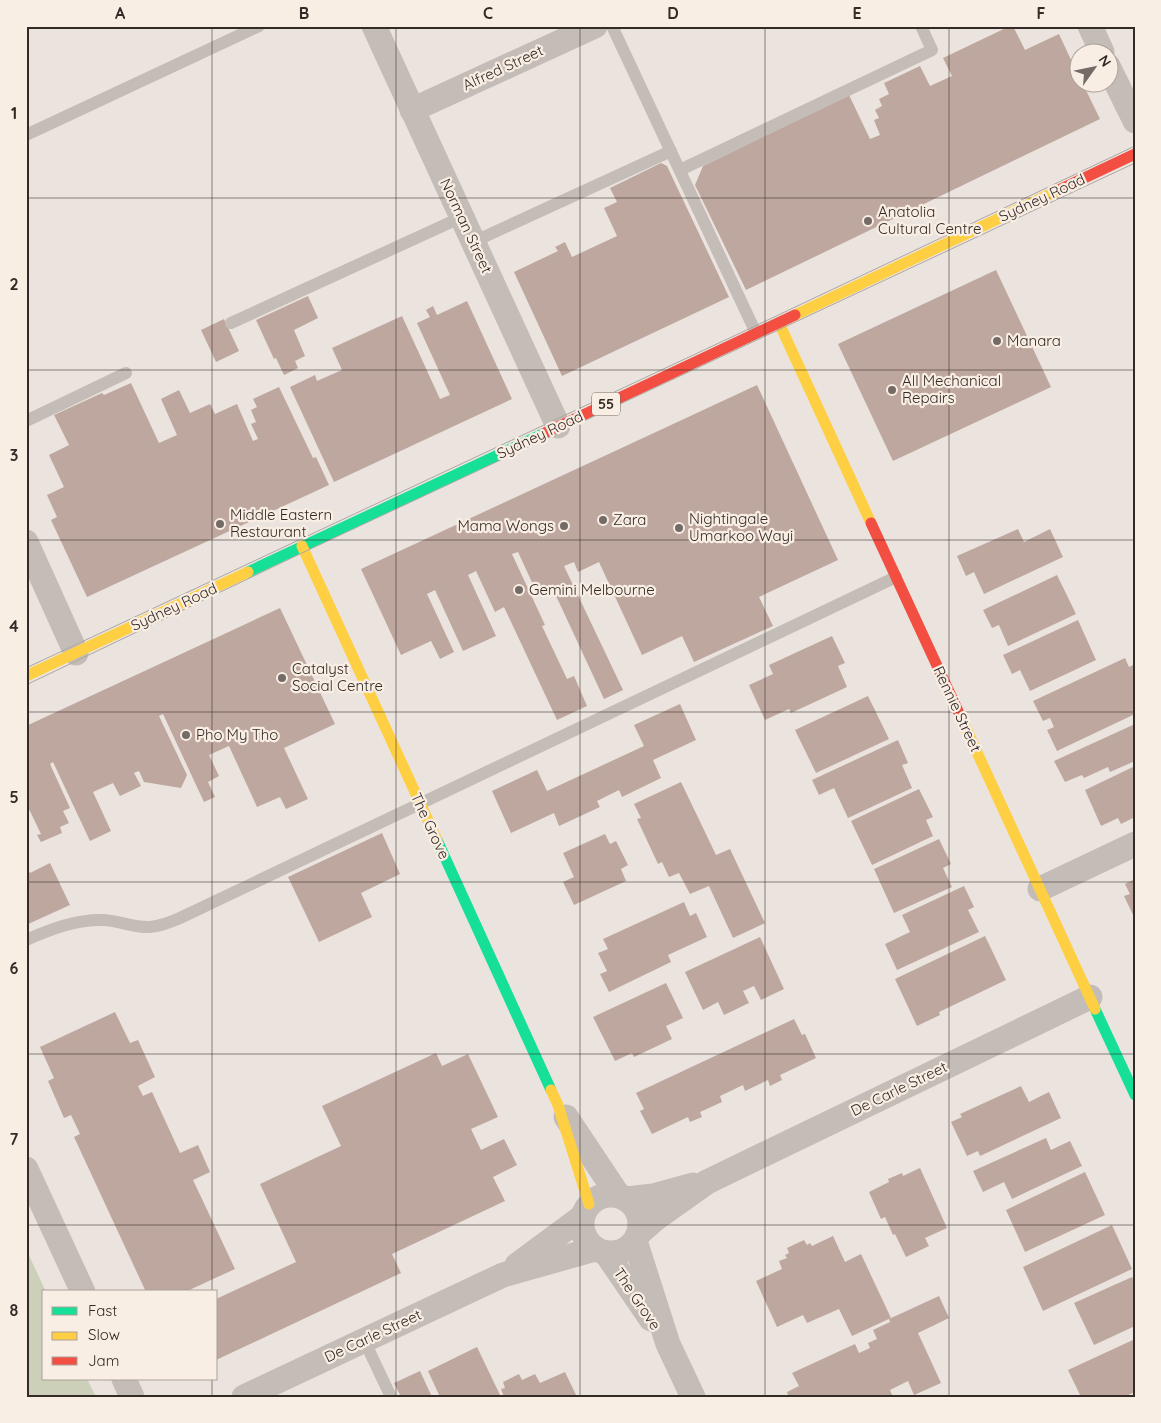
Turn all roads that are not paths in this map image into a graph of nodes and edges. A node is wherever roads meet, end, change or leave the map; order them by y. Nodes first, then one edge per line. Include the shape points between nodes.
1 (259, 26) edge
2 (374, 26) edge
3 (594, 26) edge
4 (612, 26) edge
5 (921, 26) edge
6 (1090, 26) edge
7 (1097, 42) edge
8 (1118, 87) edge
9 (412, 110) junction
10 (1135, 122) edge
11 (26, 135) edge
12 (671, 151) junction
13 (1135, 154) edge
14 (680, 170) junction
15 (462, 217) junction
16 (473, 242) junction
17 (231, 322) dead end
18 (779, 323) junction
19 (756, 334) junction
20 (126, 372) dead end
21 (26, 422) edge
22 (558, 426) junction
23 (26, 542) edge
24 (302, 546) junction
25 (896, 577) junction
26 (76, 653) junction
27 (26, 676) edge
28 (420, 804) junction
29 (1135, 844) edge
30 (1040, 888) junction
31 (26, 940) edge
32 (1090, 997) junction
33 (1135, 1095) edge
34 (558, 1105) junction
35 (26, 1170) edge
36 (707, 1182) junction
37 (623, 1197) junction
38 (585, 1211) junction
39 (637, 1237) junction
40 (601, 1251) junction
41 (503, 1275) junction
42 (82, 1290) edge
43 (364, 1340) junction
44 (668, 1344) junction
45 (124, 1380) edge
46 (132, 1397) edge
47 (244, 1397) edge
48 (391, 1397) edge
49 (693, 1397) edge

1 - 11 lane
2 - 9 street, Norman Street
3 - 9 street, Alfred Street
4 - 12 lane
5 - 14 lane via 932,50
6 - 7 street
8 - 10 street
9 - 15 street, Norman Street
12 - 14 lane
12 - 16 lane
13 - 18 main road, Sydney Road / 55
14 - 19 lane
15 - 16 street, Norman Street
15 - 17 lane
16 - 22 street, Norman Street
18 - 19 main road, Sydney Road / 55
18 - 25 main road, Rennie Street
19 - 22 main road, Sydney Road / 55
20 - 21 lane
22 - 24 main road, Sydney Road / 55
23 - 26 street
24 - 26 main road, Sydney Road / 55
24 - 28 main road, The Grove
25 - 28 lane
25 - 30 main road, Rennie Street
26 - 27 main road, Sydney Road / 55
28 - 31 lane via 168,923 150,927 105,920 80,921
28 - 34 main road, The Grove
29 - 30 street
30 - 32 main road, Rennie Street
32 - 33 main road, Rennie Street
32 - 36 street, De Carle Street
34 - 37 street, The Grove
34 - 38 main road, The Grove
35 - 42 street
36 - 37 street, De Carle Street via 653,1196
36 - 39 street, De Carle Street via 655,1219
37 - 38 street via 602,1195
37 - 39 street via 639,1214
38 - 40 street via 581,1226 584,1235 588,1243
38 - 41 street, De Carle Street
39 - 40 street via 622,1251
39 - 44 street, The Grove
40 - 41 street, De Carle Street
40 - 44 street, The Grove
41 - 43 street, De Carle Street
43 - 47 street, De Carle Street
43 - 48 lane
44 - 49 street, The Grove
45 - 46 street

